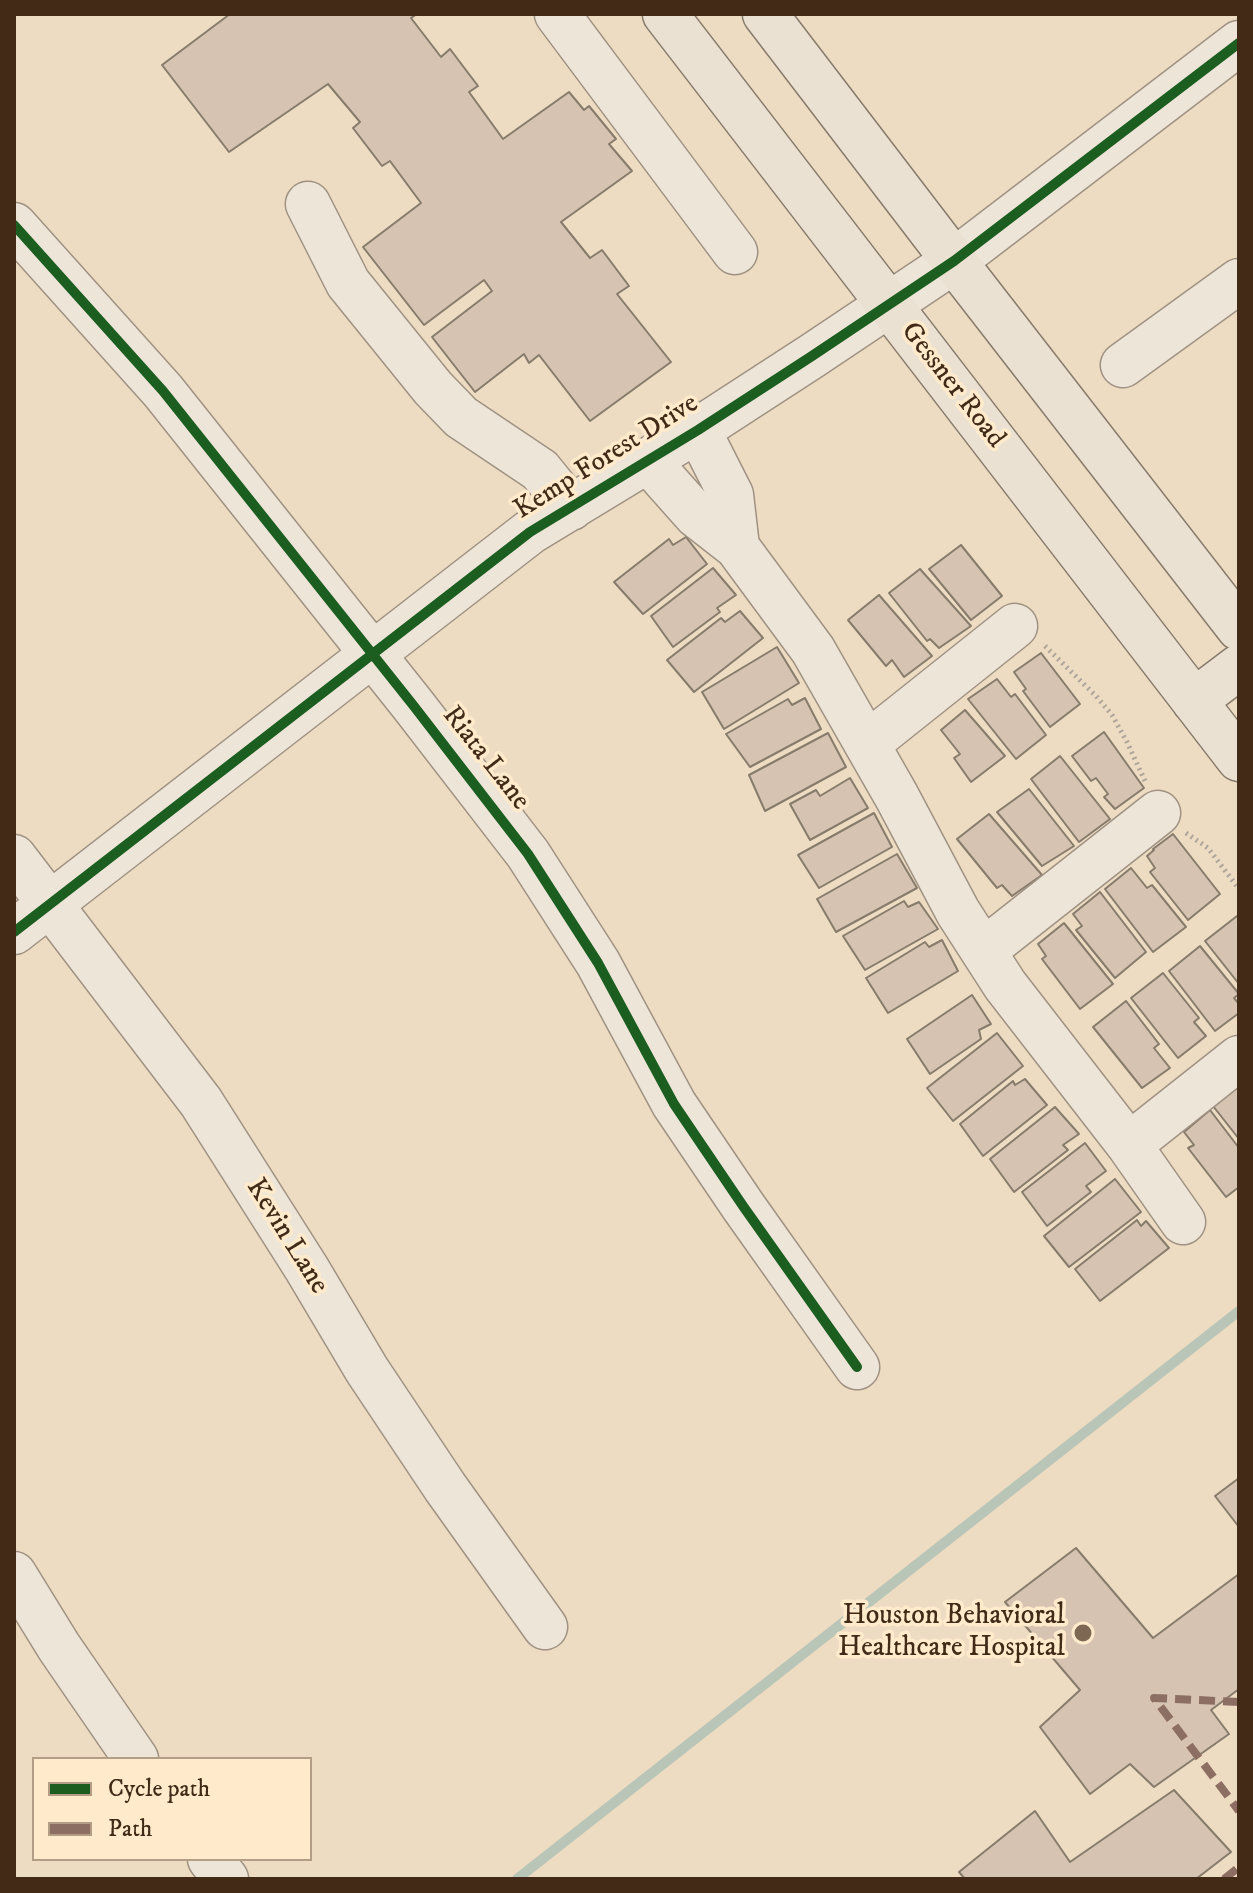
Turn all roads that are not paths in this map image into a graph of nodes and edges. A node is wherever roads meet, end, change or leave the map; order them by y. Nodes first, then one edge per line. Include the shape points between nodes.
1 (557, 14) edge
2 (665, 14) edge
3 (765, 14) edge
4 (1239, 43) edge
5 (308, 204) dead end
6 (14, 225) edge
7 (735, 252) dead end
8 (954, 261) junction
9 (1239, 281) edge
10 (889, 304) junction
11 (1123, 365) dead end
12 (698, 430) junction
13 (648, 461) junction
14 (571, 508) junction
15 (737, 547) junction
16 (1015, 626) road end
17 (1239, 628) edge
18 (372, 655) junction
19 (1239, 667) edge
20 (1194, 701) junction
21 (867, 744) junction
22 (1239, 759) edge
23 (1158, 813) road end
24 (14, 857) edge
25 (51, 904) junction
26 (14, 932) edge
27 (983, 951) junction
28 (1239, 1058) edge
29 (1129, 1145) junction
30 (1183, 1222) dead end
31 (857, 1367) dead end
32 (14, 1574) edge
33 (545, 1627) dead end
34 (135, 1757) edge
35 (212, 1861) edge
36 (226, 1879) edge

1 - 7 street
2 - 10 main road, Gessner Road
3 - 8 main road
4 - 8 street, Kemp Forest Drive
5 - 14 street via 348,283 433,388 461,417 540,470
6 - 18 street, Riata Lane via 163,391
8 - 10 street, Kemp Forest Drive
8 - 17 main road
9 - 11 street
10 - 12 street, Kemp Forest Drive
10 - 20 main road, Gessner Road
12 - 13 street, Kemp Forest Drive
12 - 15 street via 731,495
13 - 14 street, Kemp Forest Drive
13 - 15 street via 696,515
14 - 18 street, Kemp Forest Drive via 530,532
15 - 21 street via 813,650
16 - 21 street
18 - 25 street, Kemp Forest Drive
18 - 31 street, Riata Lane via 528,854 598,963 674,1104
19 - 20 main road
20 - 22 main road, Gessner Road
21 - 27 street
23 - 27 street
24 - 25 street, Kevin Lane
25 - 26 street, Kemp Forest Drive
25 - 33 street, Kevin Lane via 201,1102 367,1370
27 - 29 street
28 - 29 street
29 - 30 street
32 - 34 street
35 - 36 street

